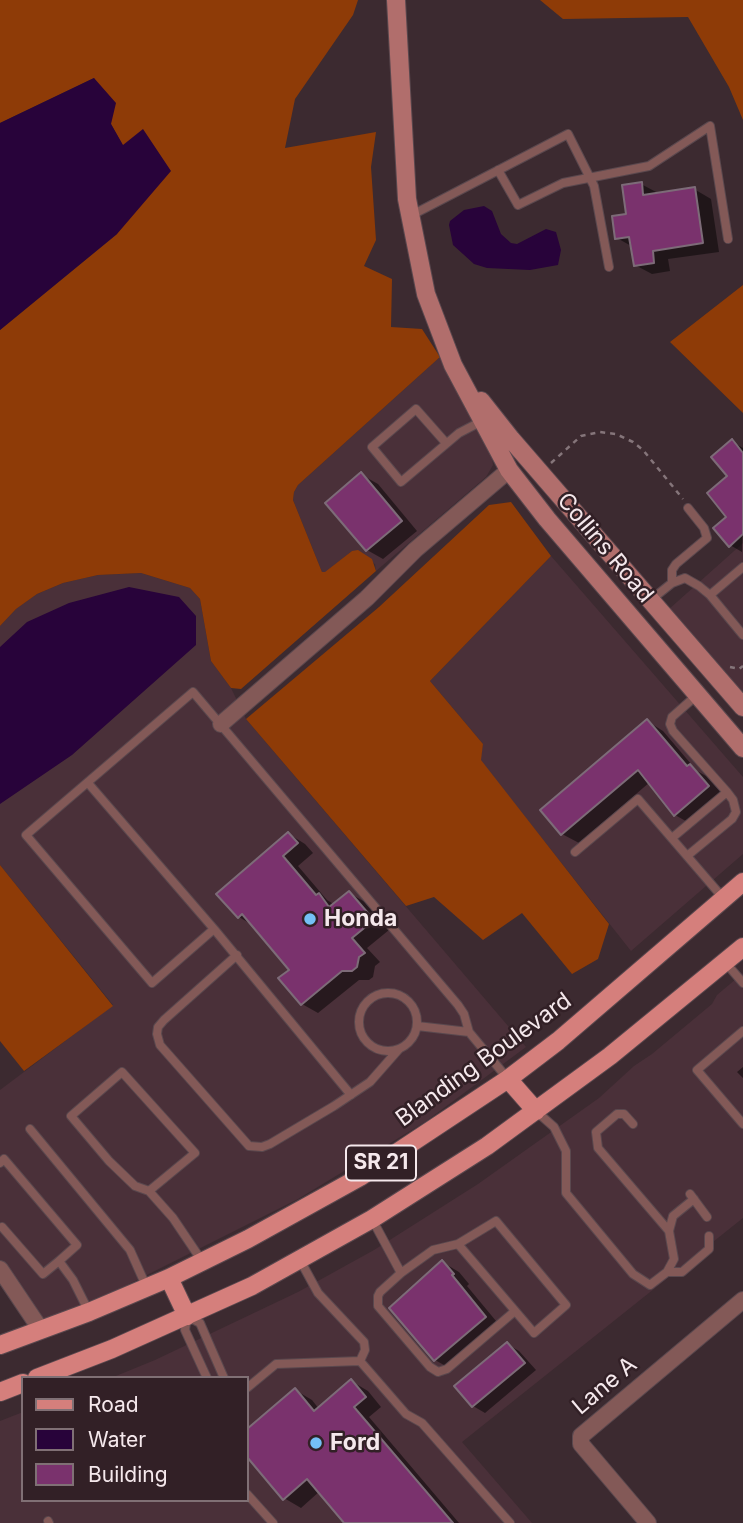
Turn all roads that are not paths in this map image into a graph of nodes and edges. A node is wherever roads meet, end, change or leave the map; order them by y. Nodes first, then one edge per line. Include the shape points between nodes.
1 (396, 0) edge
2 (498, 170) junction
3 (590, 178) junction
4 (410, 216) junction
5 (728, 239) dead end
6 (609, 267) dead end
7 (453, 365) junction
8 (482, 421) junction
9 (446, 443) junction
10 (509, 470) junction
11 (688, 508) road end
12 (743, 567) edge
13 (672, 583) junction
14 (710, 595) junction
15 (652, 599) junction
16 (743, 635) edge
17 (698, 694) junction
18 (741, 700) edge
19 (220, 724) junction
20 (743, 748) edge
21 (88, 783) junction
22 (726, 792) junction
23 (672, 838) junction
24 (575, 852) dead end
25 (687, 856) junction
26 (743, 882) edge
27 (724, 899) junction
28 (214, 929) junction
29 (743, 947) edge
30 (237, 956) junction
31 (725, 962) junction
32 (743, 983) edge
33 (417, 1026) junction
34 (743, 1031) edge
35 (469, 1032) junction
36 (399, 1049) junction
37 (509, 1079) junction
38 (351, 1095) junction
39 (536, 1111) junction
40 (633, 1124) dead end
41 (743, 1124) edge
42 (30, 1129) dead end
43 (0, 1163) edge
44 (149, 1191) junction
45 (707, 1217) dead end
46 (372, 1219) junction
47 (2, 1227) dead end
48 (669, 1231) junction
49 (709, 1236) dead end
50 (458, 1244) junction
51 (300, 1260) junction
52 (59, 1261) junction
53 (202, 1262) junction
54 (0, 1269) edge
55 (667, 1272) junction
56 (401, 1273) junction
57 (169, 1278) junction
58 (147, 1287) junction
59 (743, 1300) edge
60 (515, 1311) junction
61 (89, 1312) junction
62 (187, 1317) junction
63 (41, 1330) junction
64 (0, 1345) edge
65 (360, 1361) junction
66 (42, 1376) edge
67 (206, 1376) edge
68 (223, 1376) edge
69 (21, 1384) edge
70 (248, 1387) edge
71 (0, 1392) edge
72 (248, 1495) edge
73 (272, 1523) edge
74 (510, 1523) edge
75 (648, 1523) edge

1 - 4 street, Collins Road
2 - 3 lane via 518,205 563,183
2 - 3 lane via 568,134
2 - 4 lane
3 - 5 lane via 649,166 710,126
3 - 6 lane
4 - 7 street, Collins Road via 426,294
7 - 8 street, Collins Road
7 - 15 street, Collins Road via 541,474
8 - 9 lane
8 - 10 street, Collins Road
9 - 9 lane via 416,409 372,447 401,482
10 - 17 street, Collins Road
10 - 19 street
11 - 13 lane via 707,538 676,564
12 - 14 lane
13 - 14 lane via 685,578
13 - 15 lane
14 - 16 lane
15 - 18 street, Collins Road
17 - 20 street, Collins Road
17 - 22 lane via 670,724
19 - 21 lane via 193,692
19 - 35 lane via 457,1005
21 - 28 lane
21 - 28 lane via 26,835 152,983
22 - 23 lane
22 - 25 lane via 736,813
23 - 24 lane via 638,799
23 - 25 lane
25 - 27 lane
26 - 27 main road, Blanding Boulevard / SR 21
27 - 37 main road, Blanding Boulevard / SR 21
28 - 30 lane
29 - 31 main road, SR 21
30 - 38 lane
30 - 38 lane via 164,1020 158,1027 160,1045 249,1146 271,1144
31 - 32 lane
31 - 39 main road, SR 21
33 - 35 lane
33 - 36 lane via 413,1038
33 - 36 lane via 413,1006 400,995 384,992 364,1004 359,1019 366,1041 381,1050
34 - 41 lane via 697,1070
35 - 37 lane
36 - 38 lane
37 - 39 main road
37 - 53 main road, Blanding Boulevard / SR 21 via 360,1177
39 - 46 main road, SR 21
39 - 55 lane via 554,1127 566,1151 566,1193 633,1274 650,1285
40 - 48 lane via 624,1114 617,1114 596,1132 598,1148
42 - 58 lane via 130,1250
43 - 52 lane via 4,1159 77,1245
44 - 44 lane via 135,1185 109,1161 71,1116 122,1072 195,1153
44 - 53 lane
45 - 48 lane via 692,1197 673,1216
46 - 51 main road, SR 21
46 - 56 lane
47 - 52 lane via 43,1274
48 - 55 lane via 674,1259
49 - 55 lane via 709,1249 682,1272
50 - 56 lane via 433,1250
50 - 60 lane
50 - 60 lane via 496,1221 566,1305 534,1333
51 - 62 main road, SR 21
51 - 65 lane via 318,1293 364,1342
52 - 61 lane
53 - 57 main road, Blanding Boulevard / SR 21
54 - 63 street
56 - 60 lane via 380,1292 378,1306 438,1372
57 - 58 main road, Blanding Boulevard / SR 21
57 - 62 main road
58 - 61 main road, Blanding Boulevard / SR 21
59 - 75 street, Lane A via 581,1437 581,1444
61 - 63 main road, Blanding Boulevard / SR 21
62 - 66 main road, SR 21
62 - 67 lane via 185,1330
62 - 68 lane via 201,1325
63 - 64 main road, Blanding Boulevard / SR 21
65 - 70 lane via 276,1364
65 - 74 lane
69 - 71 main road
72 - 73 lane

